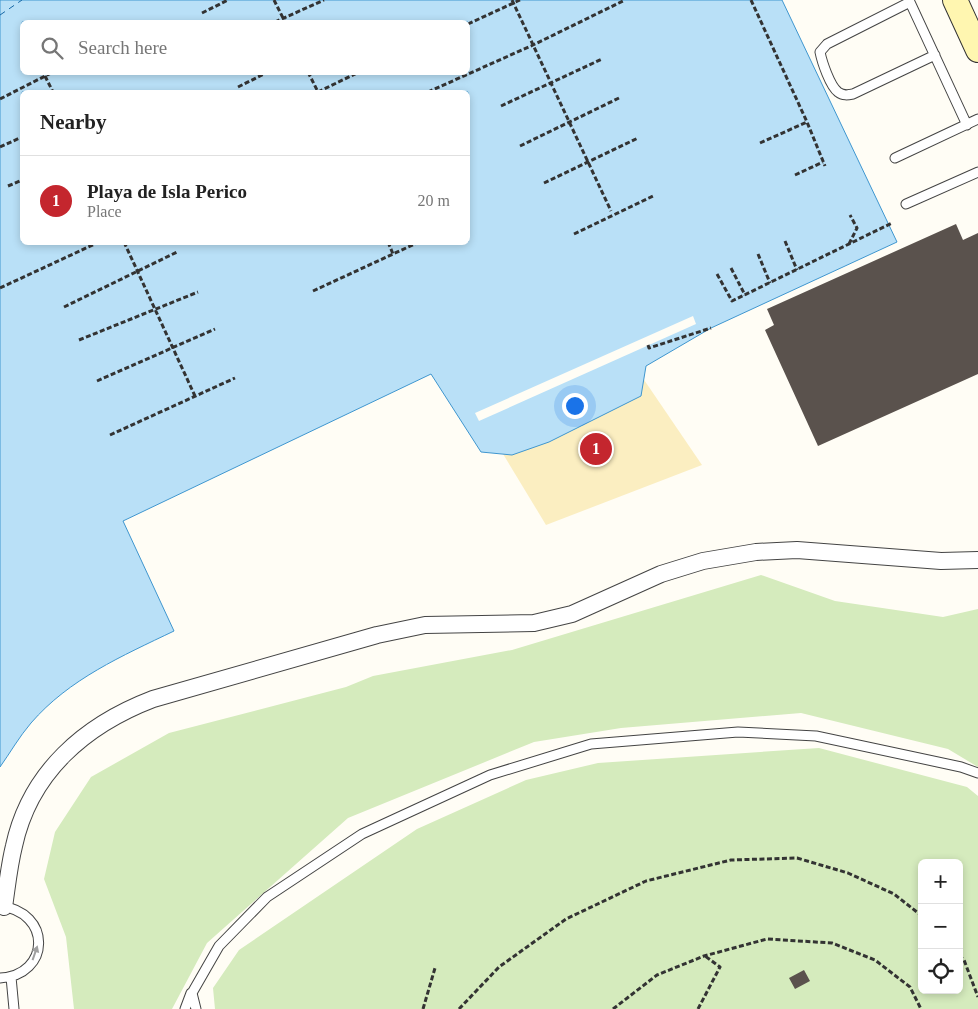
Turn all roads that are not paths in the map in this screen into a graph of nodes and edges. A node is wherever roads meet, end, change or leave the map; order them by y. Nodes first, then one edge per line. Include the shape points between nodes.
1 (955, 0) edge
2 (910, 1) edge
3 (978, 50) edge
4 (934, 55) junction
5 (978, 119) edge
6 (967, 125) junction
7 (895, 158) dead end
8 (978, 172) edge
9 (906, 204) dead end
10 (978, 560) edge
11 (978, 774) edge
12 (2, 906) edge
13 (11, 977) junction
14 (0, 978) edge
15 (192, 993) junction
16 (14, 1009) edge
17 (185, 1009) edge
18 (196, 1009) edge

1 - 3 main road
2 - 4 lane
2 - 4 lane via 827,44 820,52 822,63 836,92 844,95 853,94
4 - 6 lane
5 - 6 lane
6 - 7 lane
8 - 9 lane
10 - 12 street via 941,561 797,550 747,553 703,561 662,574 572,614 534,623 425,625 386,633 146,702 94,728 66,752 40,785 22,818
11 - 15 lane via 962,767 816,736 738,732 591,744 490,775 362,834 267,897 219,946
13 -> 12 lane via 29,967 35,958 38,938 30,919 22,912
13 - 14 lane
13 - 16 lane
15 - 17 lane
15 - 18 lane

